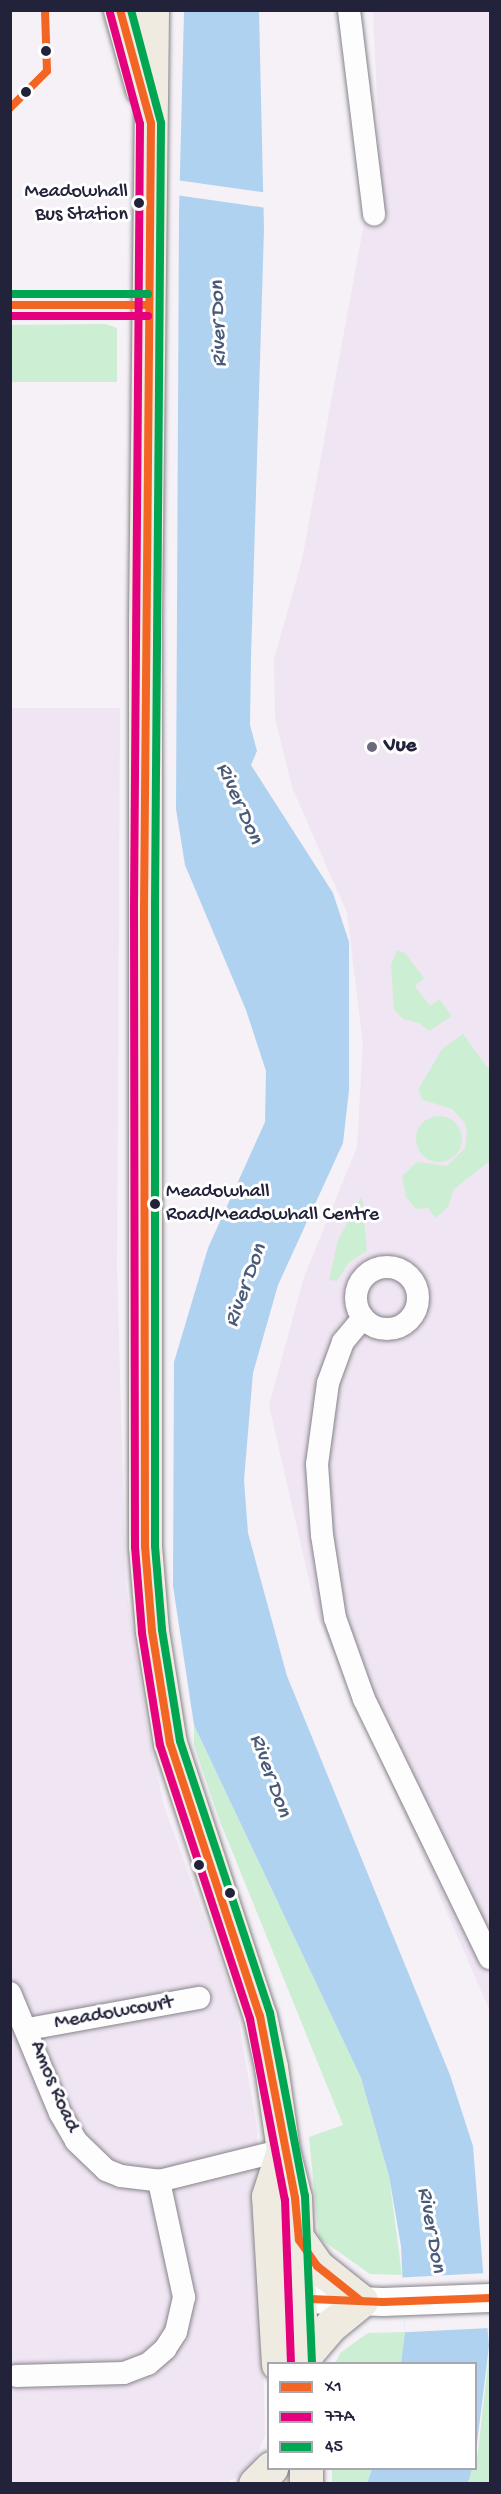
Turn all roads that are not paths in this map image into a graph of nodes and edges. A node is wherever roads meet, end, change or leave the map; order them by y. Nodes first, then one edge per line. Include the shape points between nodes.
1 (120, 10) edge
2 (152, 10) edge
3 (349, 10) edge
4 (151, 123) junction
5 (374, 214) dead end
6 (363, 1318) dead end
7 (490, 1958) edge
8 (10, 1993) edge
9 (199, 1998) dead end
10 (28, 2029) junction
11 (283, 2150) junction
12 (159, 2181) junction
13 (299, 2240) junction
14 (490, 2298) edge
15 (286, 2299) junction
16 (372, 2302) junction
17 (294, 2362) edge
18 (16, 2376) dead end
19 (270, 2470) edge
20 (255, 2484) edge

1 - 4 main road
2 - 4 main road
3 - 5 street
4 - 11 main road via 145,620 145,1546 152,1631 170,1743 260,2016
6 - 7 street via 343,1342 328,1383 317,1464 322,1535 335,1618 364,1699
8 - 10 street, Amos Road
9 - 10 street, Meadowcourt
10 - 12 street, Amos Road via 60,2113 89,2157 121,2176
11 - 12 street, Amos Road
11 - 13 main road via 295,2198
11 - 15 main road via 268,2196
12 - 18 street via 184,2297 176,2332 165,2349 148,2364 124,2373
13 - 15 main road
13 - 16 main road via 317,2266
14 - 16 street
15 - 16 street
15 - 17 main road
16 - 17 main road via 331,2325
19 - 20 main road

